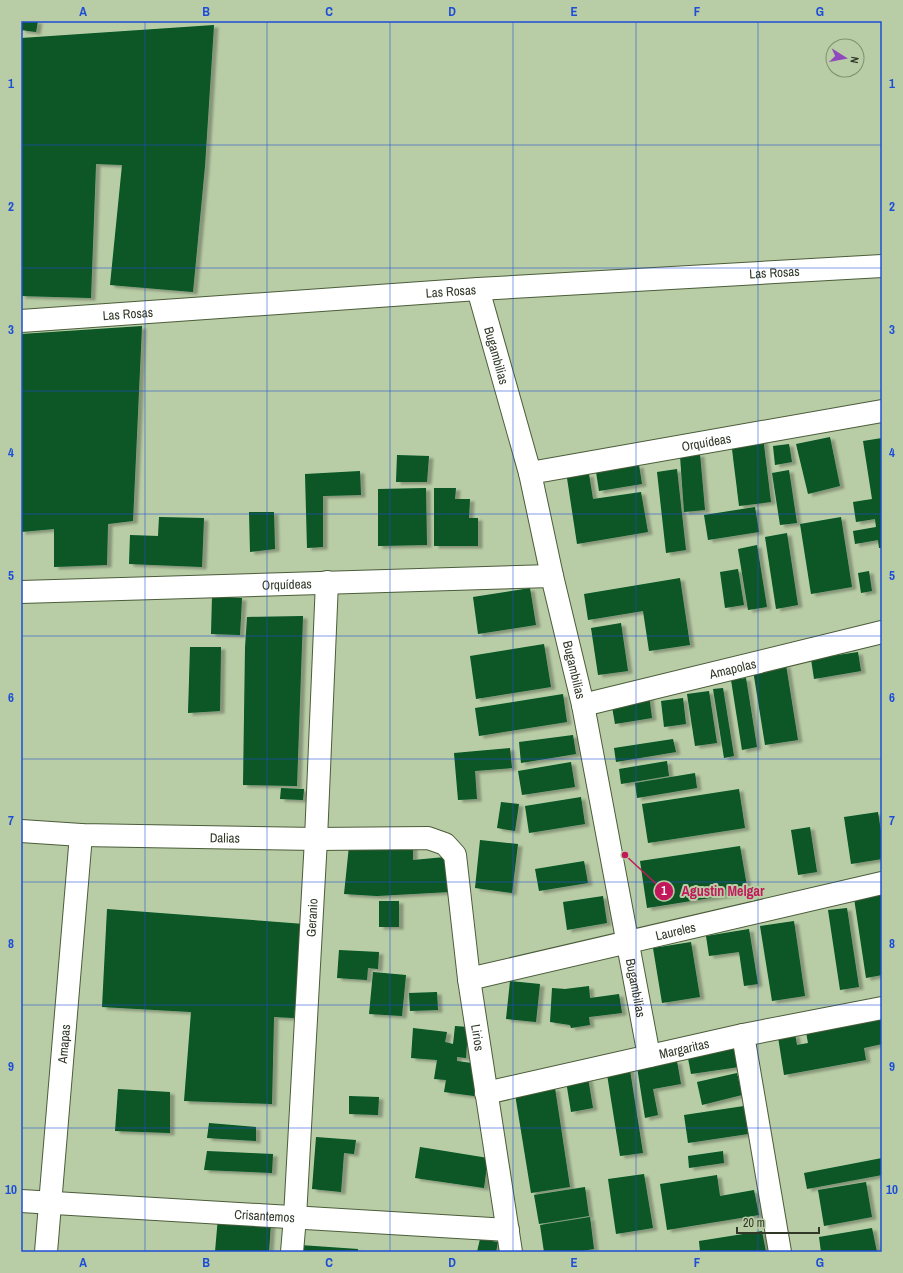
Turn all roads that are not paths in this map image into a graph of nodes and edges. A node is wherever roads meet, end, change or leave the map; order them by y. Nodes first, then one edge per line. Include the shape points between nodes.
1 (882, 266) edge
2 (478, 289) junction
3 (21, 321) edge
4 (882, 411) edge
5 (530, 473) junction
6 (552, 576) junction
7 (327, 582) junction
8 (21, 592) edge
9 (882, 632) edge
10 (583, 705) junction
11 (21, 831) edge
12 (81, 835) junction
13 (428, 838) joint
14 (316, 839) junction
15 (882, 883) edge
16 (628, 942) junction
17 (469, 979) junction
18 (882, 1008) edge
19 (744, 1035) junction
20 (650, 1056) junction
21 (486, 1093) junction
22 (21, 1201) edge
23 (50, 1202) junction
24 (295, 1217) junction
25 (508, 1230) junction
26 (46, 1252) edge
27 (292, 1252) edge
28 (511, 1252) edge
29 (780, 1252) edge

1 - 2 street, Las Rosas
2 - 3 street, Las Rosas
2 - 5 street, Bugambilias
4 - 5 street, Orquídeas
5 - 6 street, Bugambilias
6 - 7 street, Orquídeas
6 - 10 street, Bugambilias
7 - 8 street, Orquídeas
7 - 14 street, Geranio
9 - 10 street, Amapolas
10 - 16 street, Bugambilias
11 - 12 street, Dalias
12 - 14 street, Dalias
12 - 23 street, Amapas
13 - 14 street, Dalias
13 - 17 street, Lirios via 445,844 455,855
14 - 24 street, Geranio
15 - 16 street, Laureles
16 - 17 street, Laureles
16 - 20 street, Bugambilias
17 - 21 street, Lirios
18 - 19 street, Margaritas
19 - 20 street, Margaritas
19 - 29 street
20 - 21 street, Margaritas
21 - 25 street, Lirios
22 - 23 street, Crisantemos
23 - 24 street, Crisantemos
23 - 26 street, Amapas
24 - 25 street, Crisantemos
24 - 27 street, Geranio
25 - 28 street, Lirios

